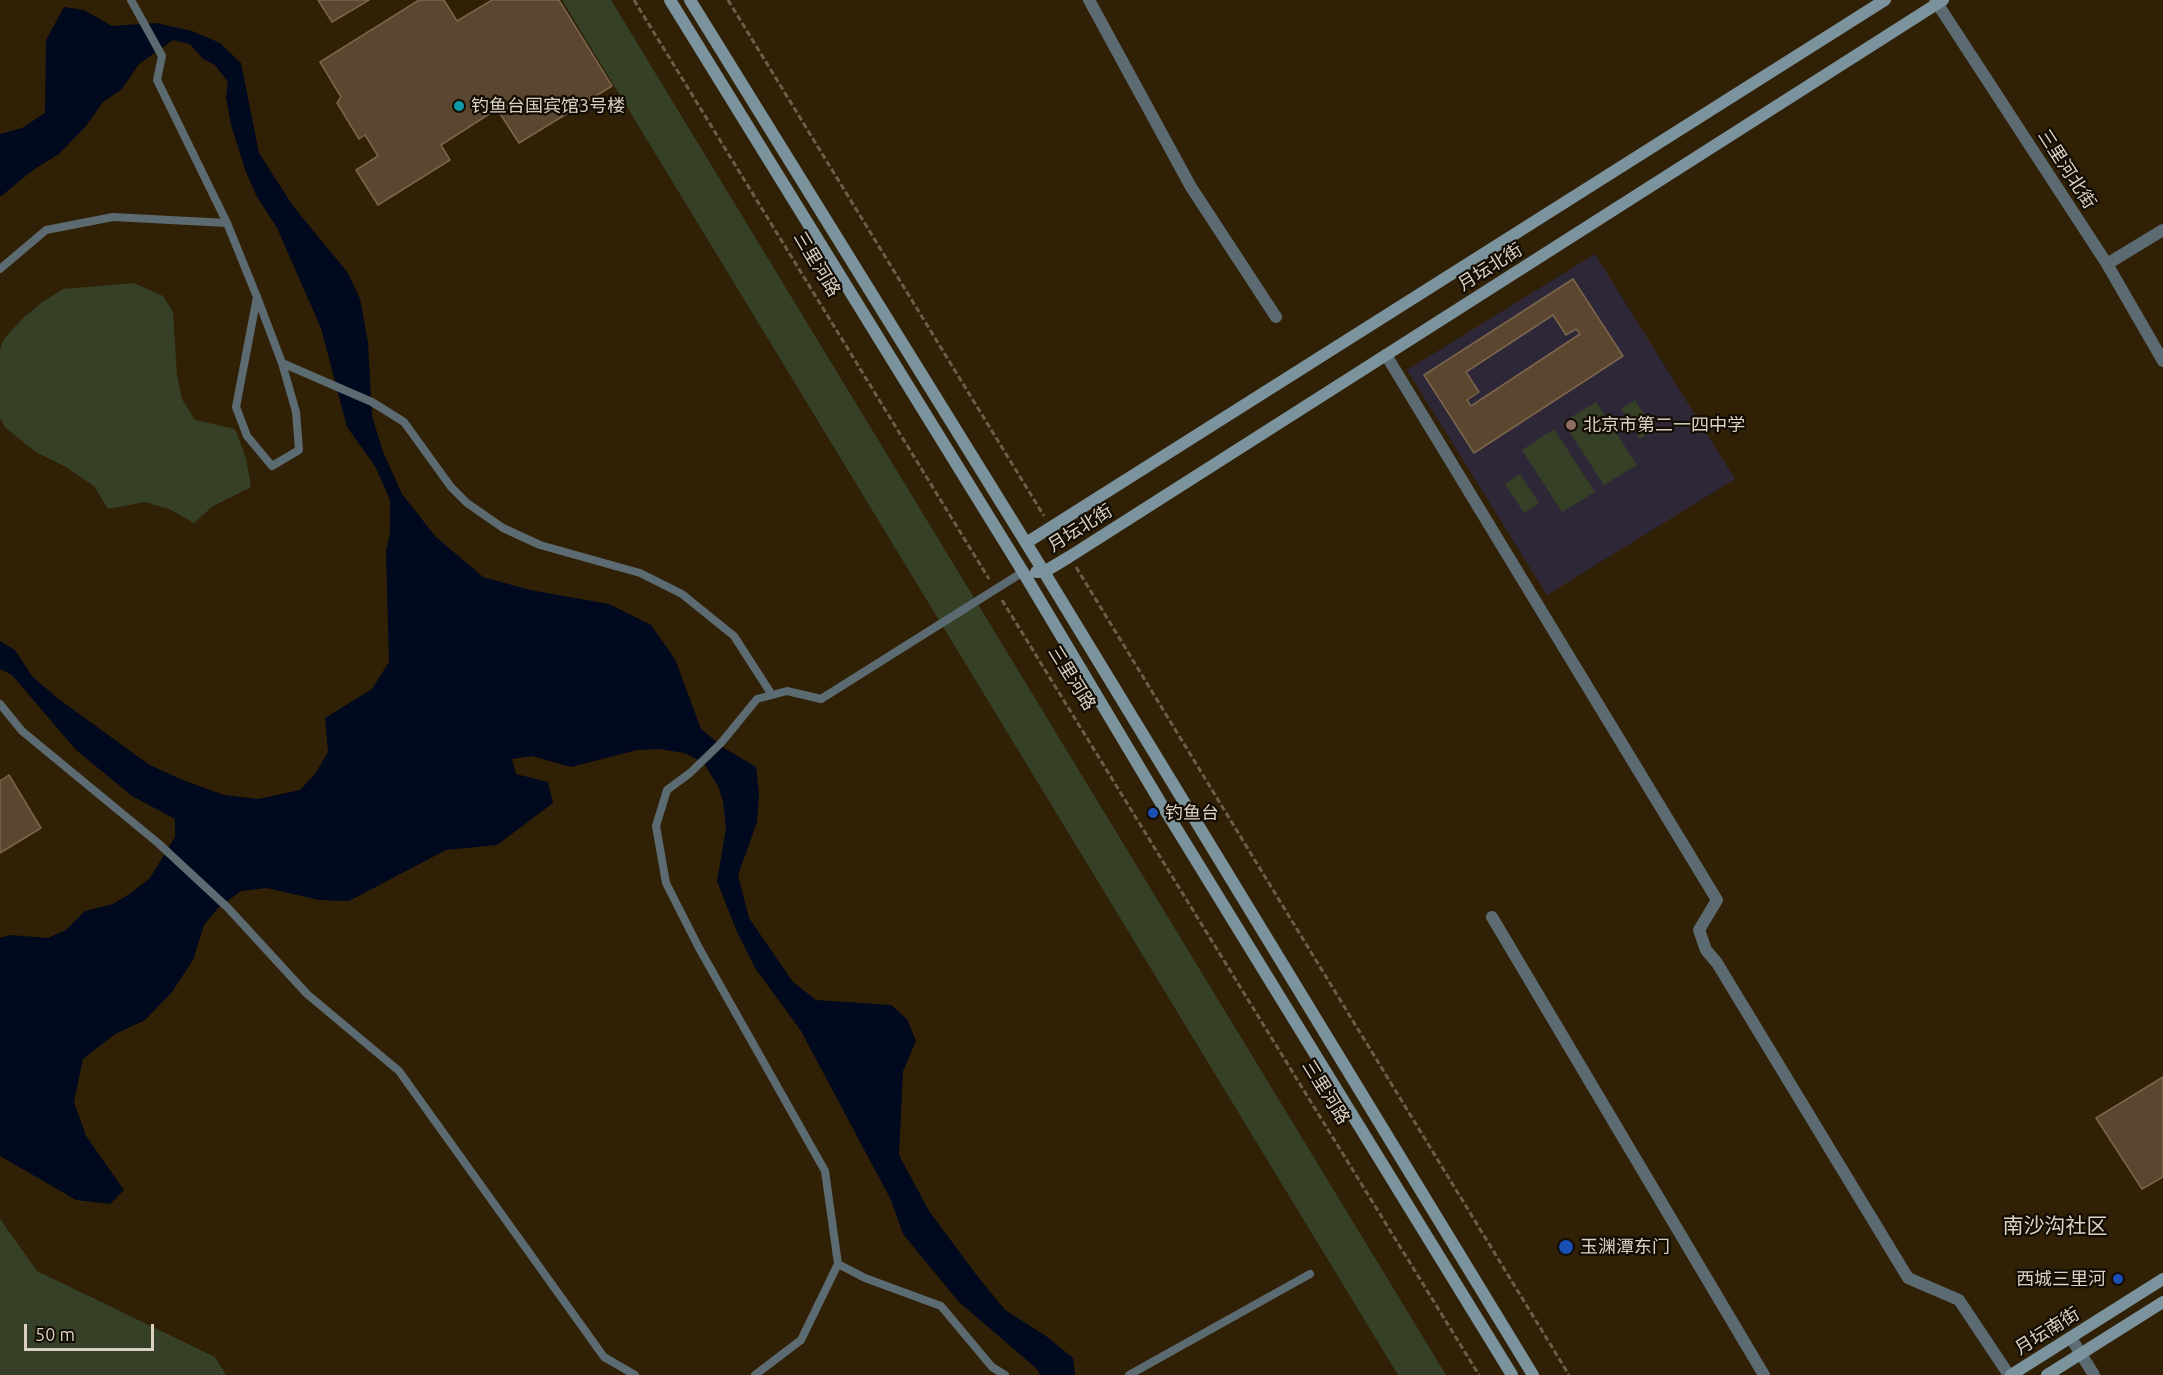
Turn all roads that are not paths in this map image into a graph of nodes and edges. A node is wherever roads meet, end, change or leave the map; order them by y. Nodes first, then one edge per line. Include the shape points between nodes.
1 (130, 0) edge
2 (669, 0) edge
3 (690, 0) edge
4 (1089, 0) edge
5 (1885, 0) edge
6 (1939, 1) edge
7 (227, 223) junction
8 (2163, 230) edge
9 (2107, 264) junction
10 (0, 268) edge
11 (257, 297) junction
12 (1276, 317) dead end
13 (1386, 355) junction
14 (2163, 361) edge
15 (282, 363) junction
16 (1026, 543) junction
17 (1023, 572) junction
18 (1044, 572) junction
19 (772, 695) junction
20 (0, 704) edge
21 (1492, 917) dead end
22 (838, 1264) junction
23 (1310, 1274) dead end
24 (2163, 1279) edge
25 (2163, 1302) edge
26 (2071, 1338) junction
27 (2081, 1354) junction
28 (635, 1375) edge
29 (755, 1375) edge
30 (1005, 1375) edge
31 (1129, 1375) edge
32 (1512, 1375) edge
33 (1533, 1375) edge
34 (1764, 1375) edge
35 (2010, 1375) edge
36 (2046, 1375) edge
37 (2094, 1375) edge

1 - 7 lane via 162,56 157,80
2 - 17 main road, 三里河路
3 - 16 main road, 三里河路
4 - 12 street via 1191,187
5 - 16 main road, 月坛北街
6 - 9 street, 三里河北街
6 - 13 main road, 月坛北街
7 - 10 lane via 113,217 46,230
7 - 11 lane
8 - 9 street
9 - 14 street, 三里河北街
11 - 15 lane
11 - 15 lane via 236,407 247,436 272,466 299,450 296,412
13 - 18 main road, 月坛北街
13 - 35 street via 1717,900 1699,930 1706,950 1908,1278 1959,1300
15 - 19 lane via 372,402 404,422 451,487 502,528 540,545 640,573 682,594 734,636
16 - 17 main road, 月坛北街
16 - 18 main road, 三里河路
17 - 18 main road, 月坛北街
17 - 19 lane via 821,699 787,691
17 - 32 main road, 三里河路
18 - 33 main road, 三里河路
19 - 22 lane via 757,699 721,743 667,790 656,826 666,883 825,1171
20 - 28 lane via 22,731 158,843 228,908 308,994 399,1071 604,1357
21 - 34 street
22 - 29 lane via 801,1340
22 - 30 lane via 941,1306 992,1367
23 - 31 lane
24 - 26 main road, 月坛南街
25 - 27 main road, 月坛南街
26 - 27 street
26 - 35 main road, 月坛南街
27 - 36 main road, 月坛南街
27 - 37 street

